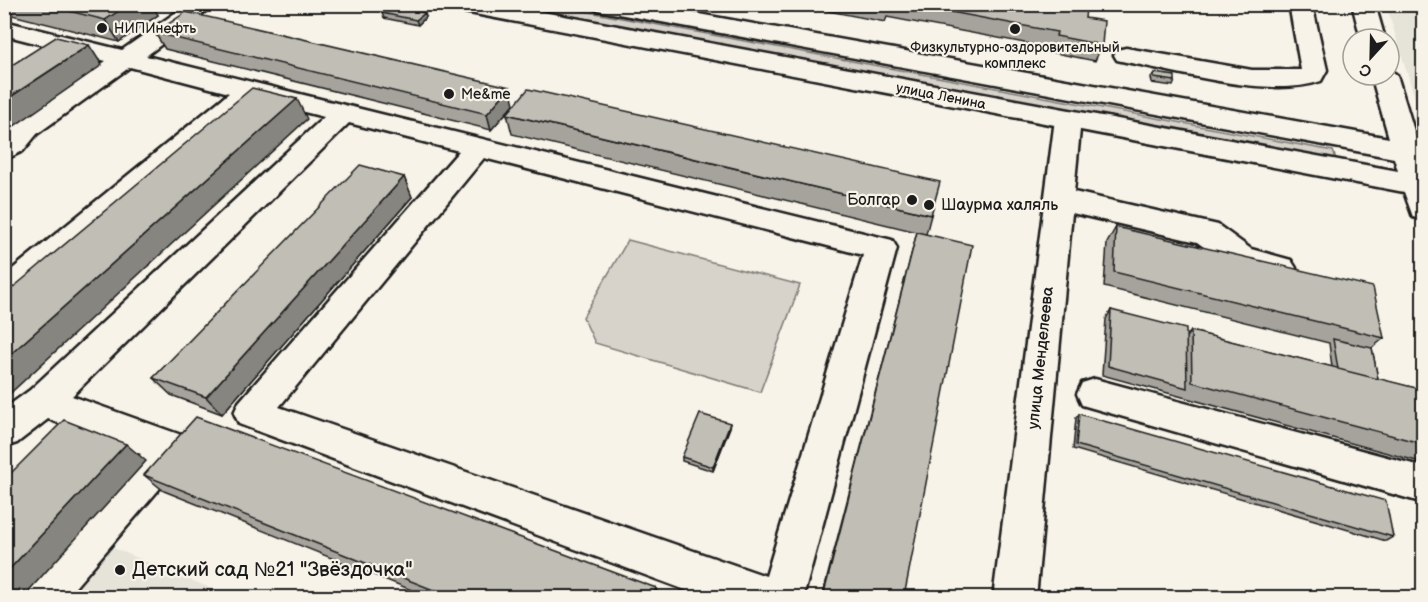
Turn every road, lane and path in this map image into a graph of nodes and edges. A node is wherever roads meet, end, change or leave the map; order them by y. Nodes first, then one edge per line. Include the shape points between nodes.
1 (204, 4) edge
2 (459, 4) edge
3 (602, 4) edge
4 (1300, 4) edge
5 (1363, 4) edge
6 (1370, 27) edge
7 (4, 28) edge
8 (62, 42) junction
9 (1126, 55) dead end
10 (126, 58) junction
11 (33, 60) edge
12 (1389, 87) edge
13 (249, 89) junction
14 (344, 113) junction
15 (1068, 120) junction
16 (477, 147) junction
17 (4, 151) edge
18 (1415, 152) edge
19 (1421, 194) edge
20 (1058, 199) junction
21 (1306, 274) edge
22 (4, 295) edge
23 (1095, 394) dead end
24 (43, 401) junction
25 (4, 431) edge
26 (1424, 485) edge
27 (37, 597) edge
28 (766, 597) edge
29 (781, 597) edge
30 (1016, 597) edge

1 - 10 main road
2 - 15 main road, улица Ленина
3 - 18 main road, улица Ленина
4 - 9 main road via 1314,70 1306,78 1252,78
5 - 6 main road
7 - 8 main road
8 - 10 main road
8 - 11 main road
10 - 13 main road
10 - 17 main road via 27,128
12 - 18 main road
13 - 14 main road
13 - 22 main road
14 - 16 main road
14 - 24 main road
15 - 19 main road, улица Ленина
15 - 20 main road, улица Менделеева
16 - 28 main road via 252,413
16 - 29 main road via 881,248
18 - 19 main road
20 - 21 main road via 1207,233 1242,259
20 - 30 main road, улица Менделеева
23 - 26 main road
24 - 25 main road
24 - 27 main road via 171,448

